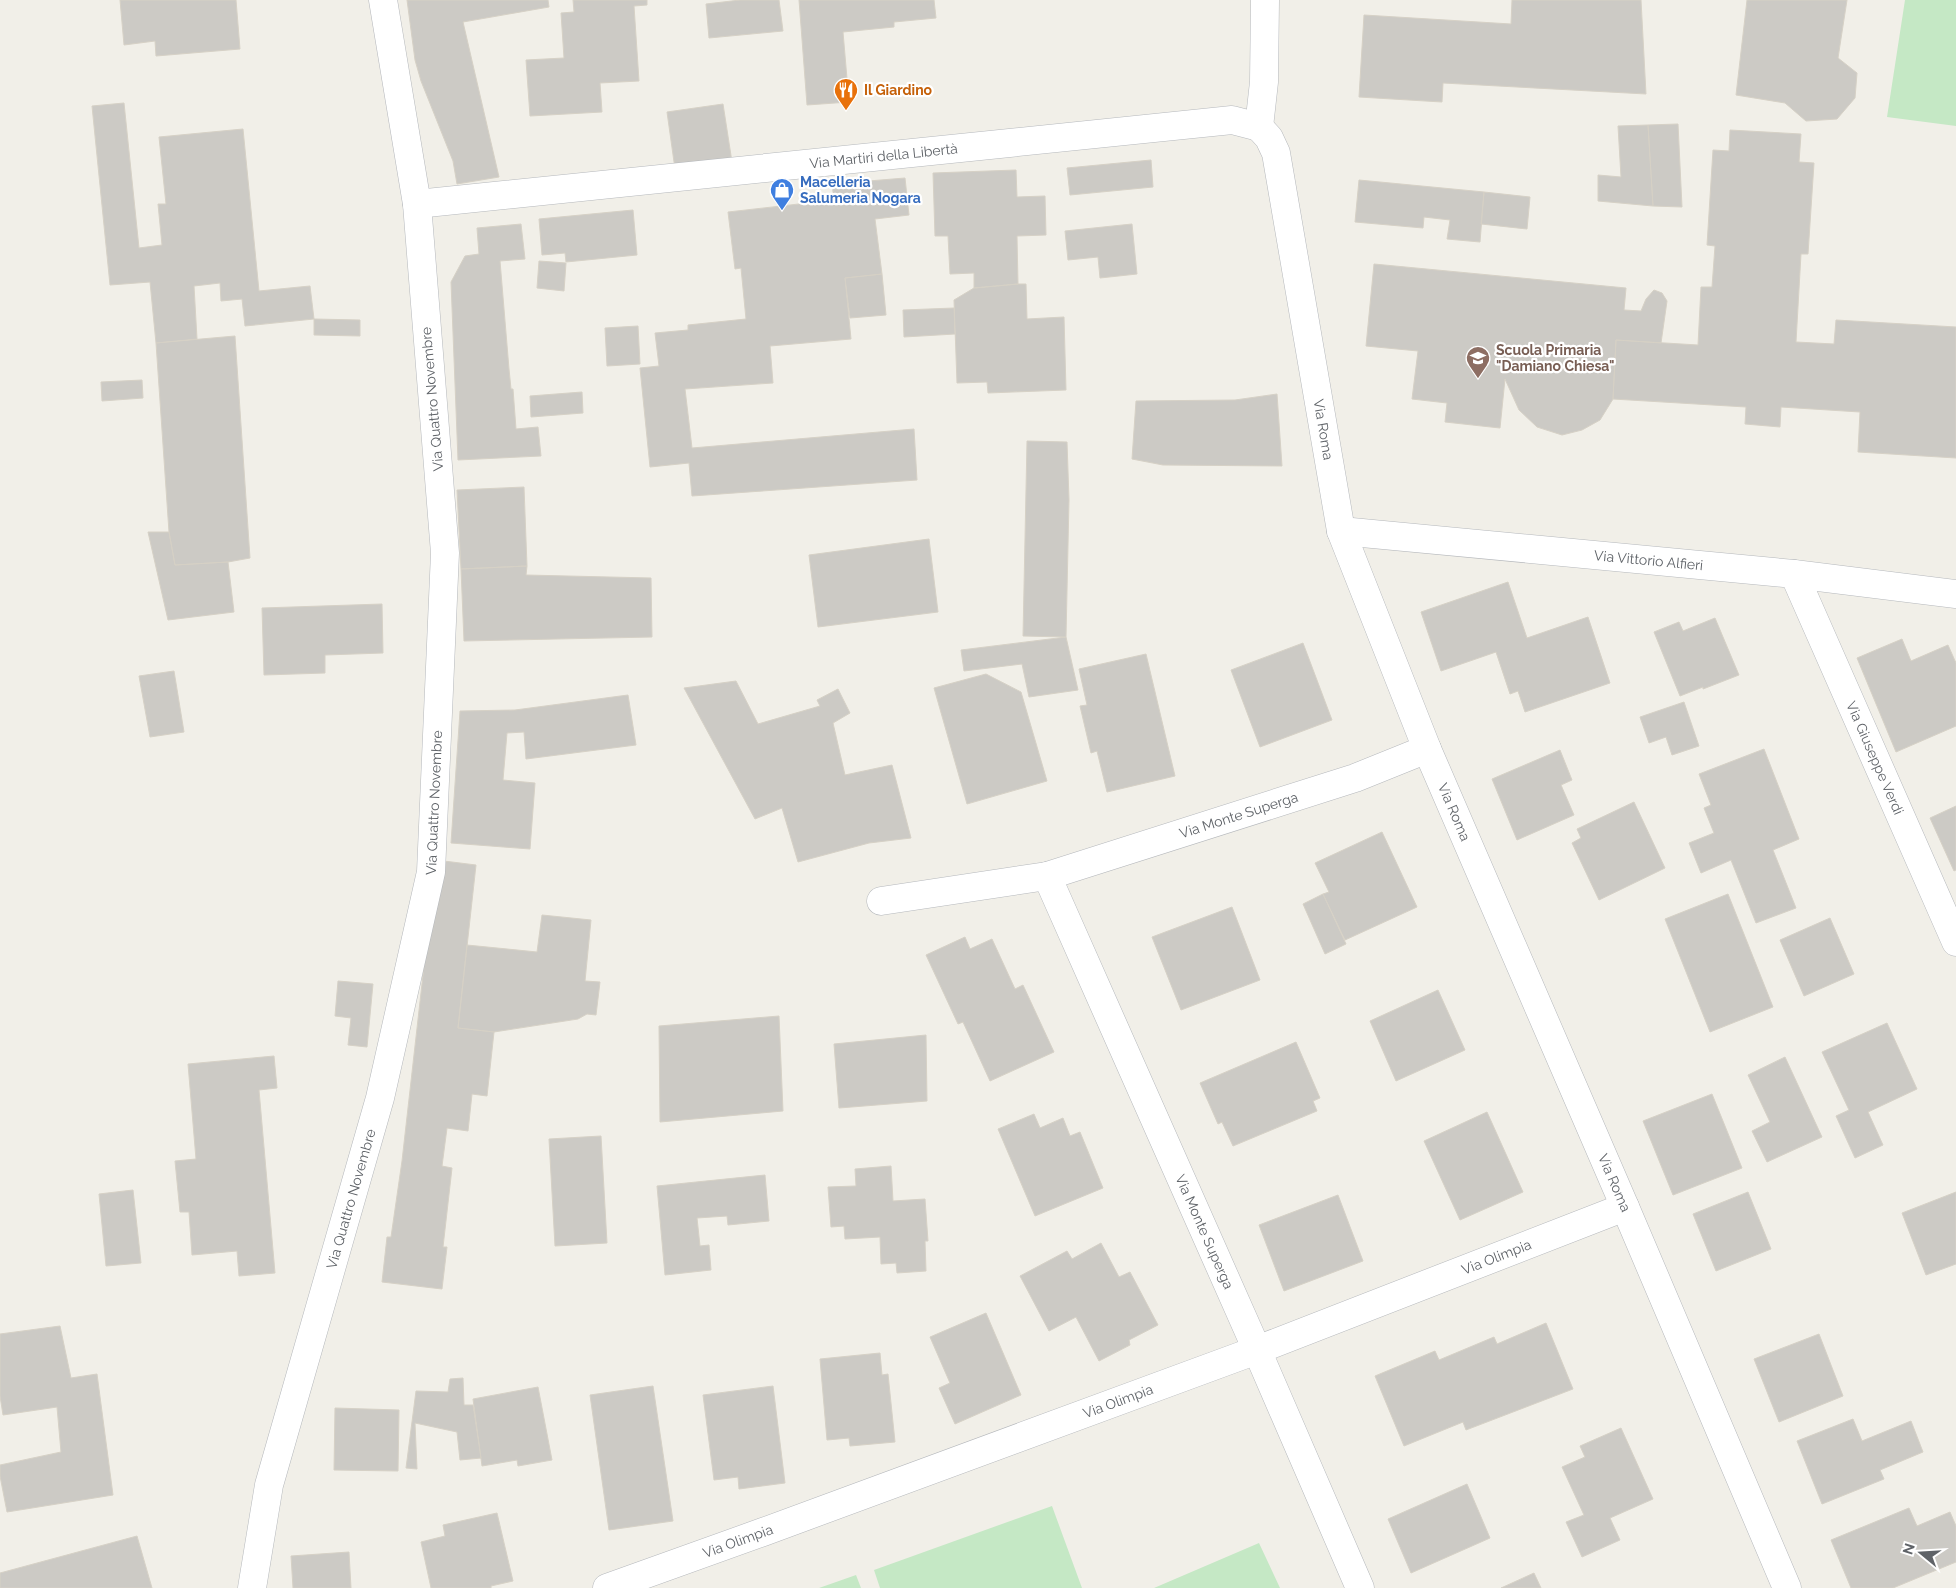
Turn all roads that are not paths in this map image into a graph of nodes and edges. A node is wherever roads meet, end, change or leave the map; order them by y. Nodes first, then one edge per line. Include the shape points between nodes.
1 (383, 0) edge
2 (1265, 0) edge
3 (1259, 127) junction
4 (417, 204) junction
5 (1341, 531) junction
6 (1794, 574) junction
7 (1956, 594) edge
8 (1427, 749) junction
9 (1048, 876) junction
10 (882, 901) dead end
11 (1956, 942) edge
12 (1625, 1206) junction
13 (1257, 1350) junction
14 (252, 1588) edge
15 (607, 1588) edge
16 (1360, 1588) edge
17 (1787, 1588) edge

1 - 4 street, Via Quattro Novembre
2 - 3 street via 1264,82
3 - 4 street, Via Martiri della Libertà via 1232,120
3 - 5 street, Via Roma via 1276,153
4 - 14 street, Via Quattro Novembre via 445,553 431,872 380,1098 269,1484
5 - 6 street, Via Vittorio Alfieri
5 - 8 street, Via Roma
6 - 7 street, Via Vittorio Alfieri
6 - 11 street, Via Giuseppe Verdi
8 - 9 street, Via Monte Superga via 1356,778
8 - 12 street, Via Roma
9 - 10 street, Via Monte Superga
9 - 13 street, Via Monte Superga
12 - 13 street, Via Olimpia
12 - 17 street, Via Roma
13 - 15 street, Via Olimpia
13 - 16 street, Via Monte Superga

